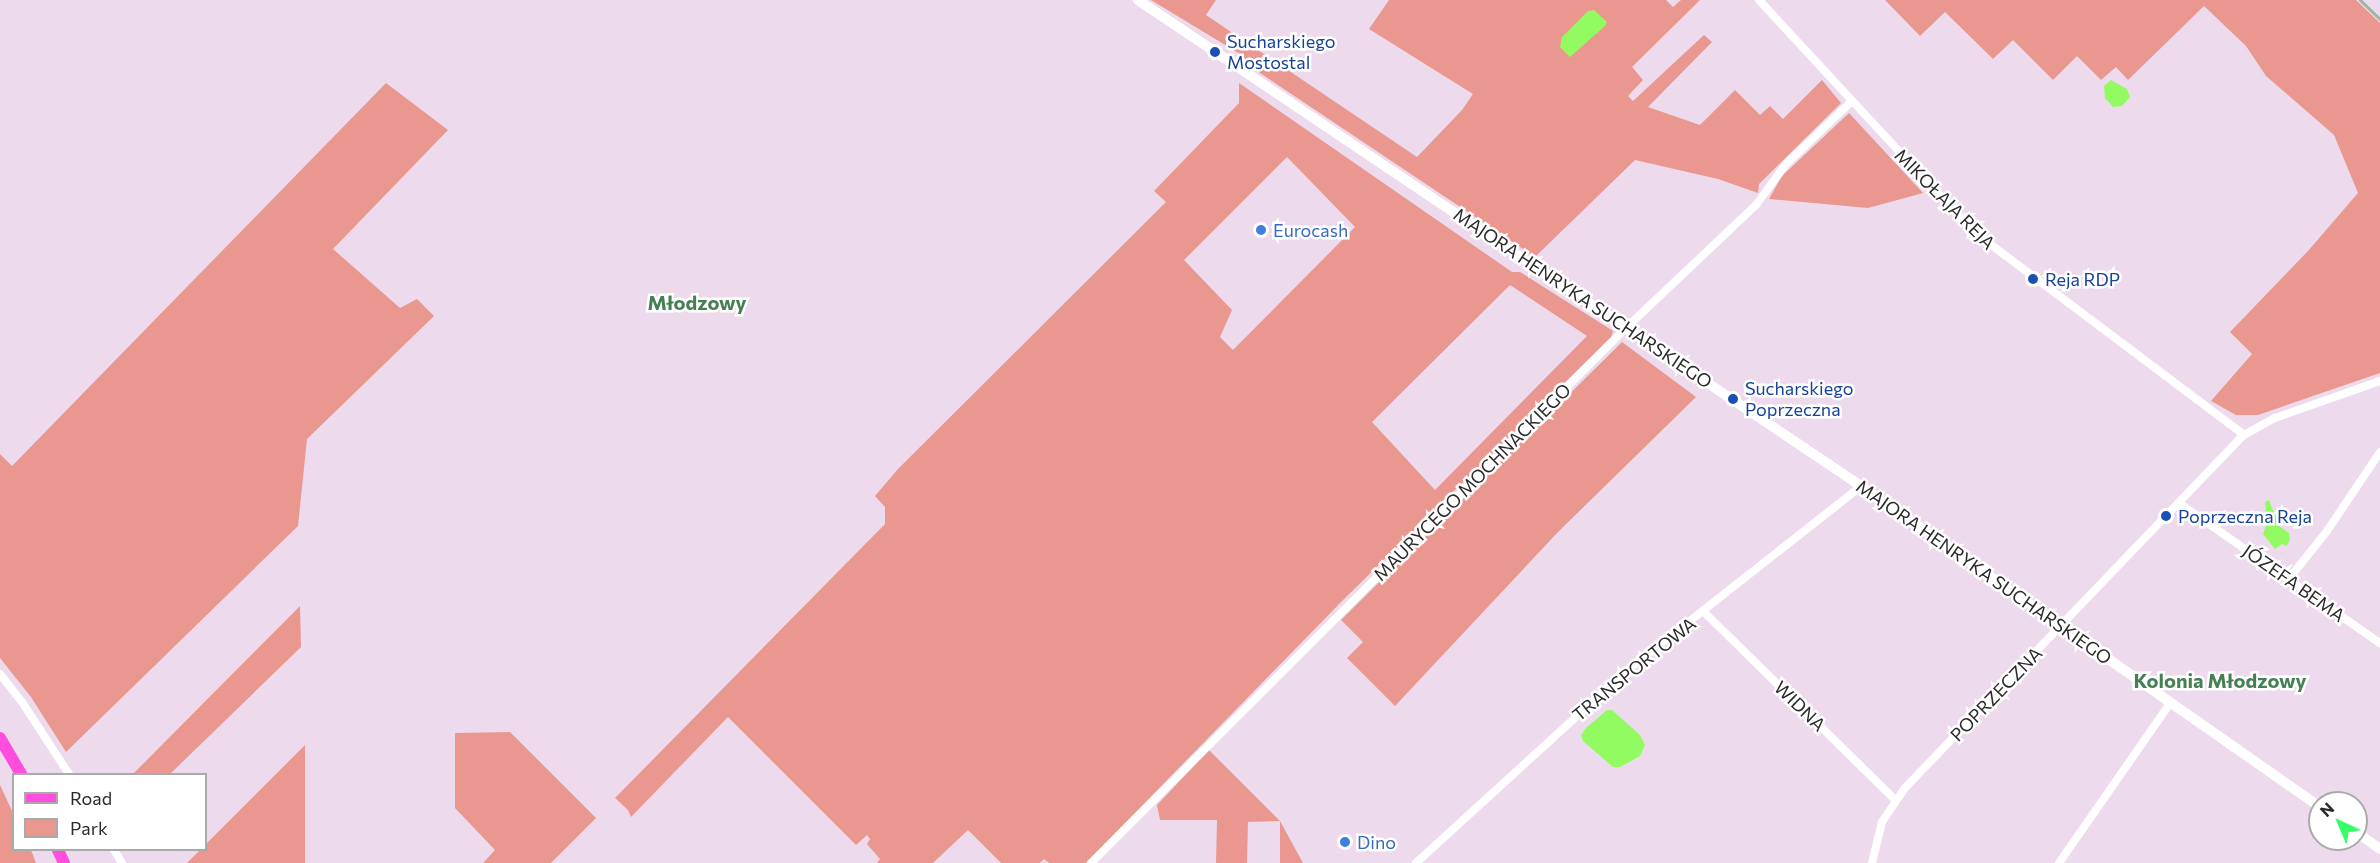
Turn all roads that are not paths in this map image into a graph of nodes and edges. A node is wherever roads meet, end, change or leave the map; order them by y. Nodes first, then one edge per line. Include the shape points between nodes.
1 (1138, 0) edge
2 (1759, 0) edge
3 (1852, 102) junction
4 (1628, 327) junction
5 (2380, 381) edge
6 (2244, 435) junction
7 (2380, 452) edge
8 (1862, 486) junction
9 (2179, 503) junction
10 (2288, 580) junction
11 (1704, 612) junction
12 (2061, 626) junction
13 (2380, 643) edge
14 (0, 674) edge
15 (2170, 703) junction
16 (0, 738) edge
17 (20, 773) edge
18 (68, 773) edge
19 (2308, 799) edge
20 (1895, 800) junction
21 (1091, 863) edge
22 (1416, 863) edge
23 (1872, 863) edge
24 (2059, 863) edge

1 - 4 street, MAJORA HENRYKA SUCHARSKIEGO
2 - 3 street, MIKOŁAJA REJA
3 - 4 street, MAURYCEGO MOCHNACKIEGO via 1786,164 1756,205
3 - 6 street, MIKOŁAJA REJA via 1956,215 1990,246
4 - 8 street, MAJORA HENRYKA SUCHARSKIEGO
4 - 21 street, MAURYCEGO MOCHNACKIEGO
5 - 6 street, POPRZECZNA via 2275,418
6 - 9 street, POPRZECZNA
7 - 10 street
8 - 11 street, TRANSPORTOWA
8 - 12 street, MAJORA HENRYKA SUCHARSKIEGO
9 - 10 street, JÓZEFA BEMA
9 - 12 street, POPRZECZNA
10 - 13 street, JÓZEFA BEMA
11 - 20 street, WIDNA
11 - 22 street, TRANSPORTOWA via 1625,672
12 - 15 street, MAJORA HENRYKA SUCHARSKIEGO
12 - 20 street, POPRZECZNA
14 - 18 street
15 - 19 street, MAJORA HENRYKA SUCHARSKIEGO
15 - 24 street
16 - 17 main road
20 - 23 street, POPRZECZNA via 1879,830

